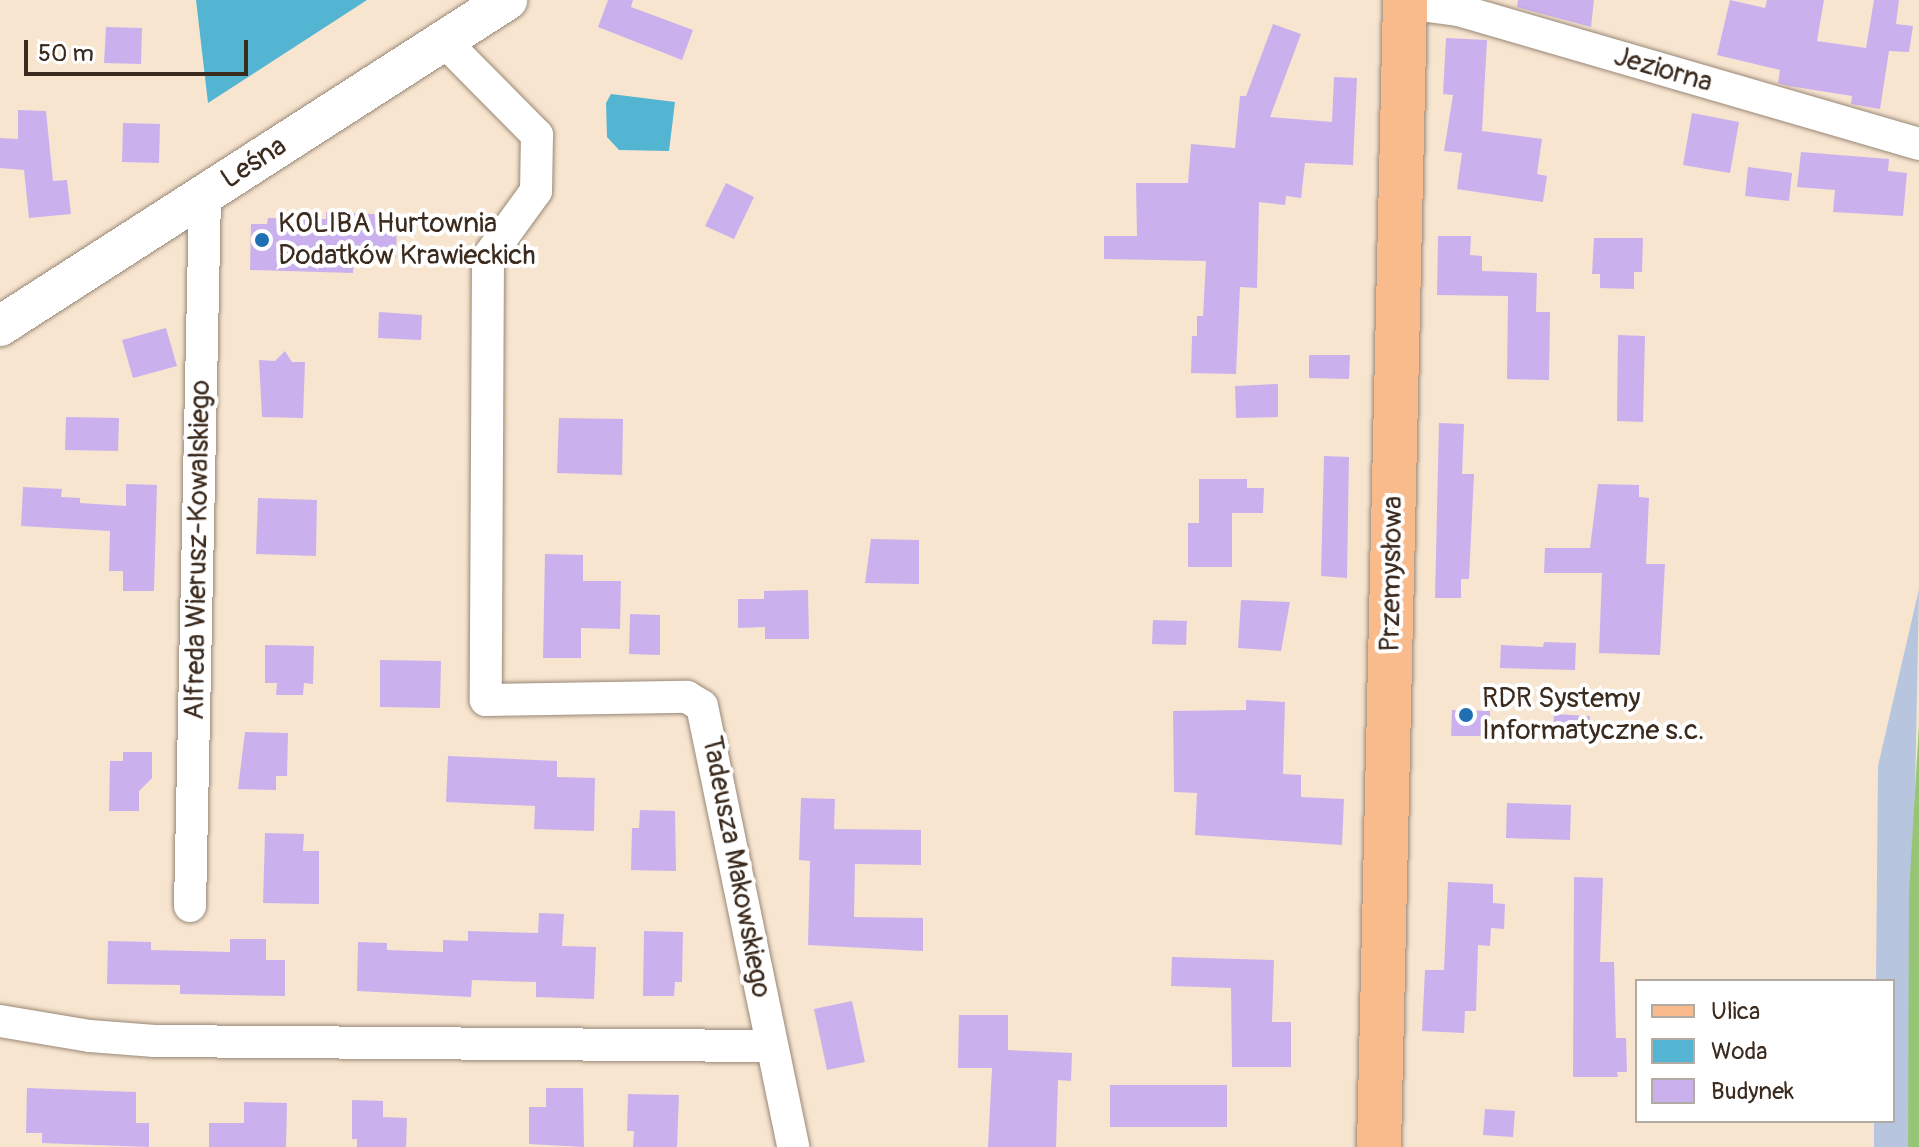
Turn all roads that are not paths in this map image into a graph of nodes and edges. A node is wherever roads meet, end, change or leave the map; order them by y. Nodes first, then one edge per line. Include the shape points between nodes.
1 (507, 0) edge
2 (1405, 1) edge
3 (443, 40) junction
4 (1919, 144) edge
5 (205, 194) junction
6 (0, 326) edge
7 (190, 906) dead end
8 (0, 1021) edge
9 (769, 1046) junction
10 (793, 1147) edge
11 (1379, 1147) edge

1 - 3 street, Leśna
2 - 4 street, Jeziorna via 1458,10
2 - 11 main road, Przemysłowa
3 - 5 street, Leśna
3 - 9 street, Tadeusza Makowskiego via 537,135 536,191 488,257 486,700 687,697 702,706 711,726
5 - 6 street, Leśna
5 - 7 street, Alfreda Wierusz-Kowalskiego
8 - 9 street via 155,1041
9 - 10 street

